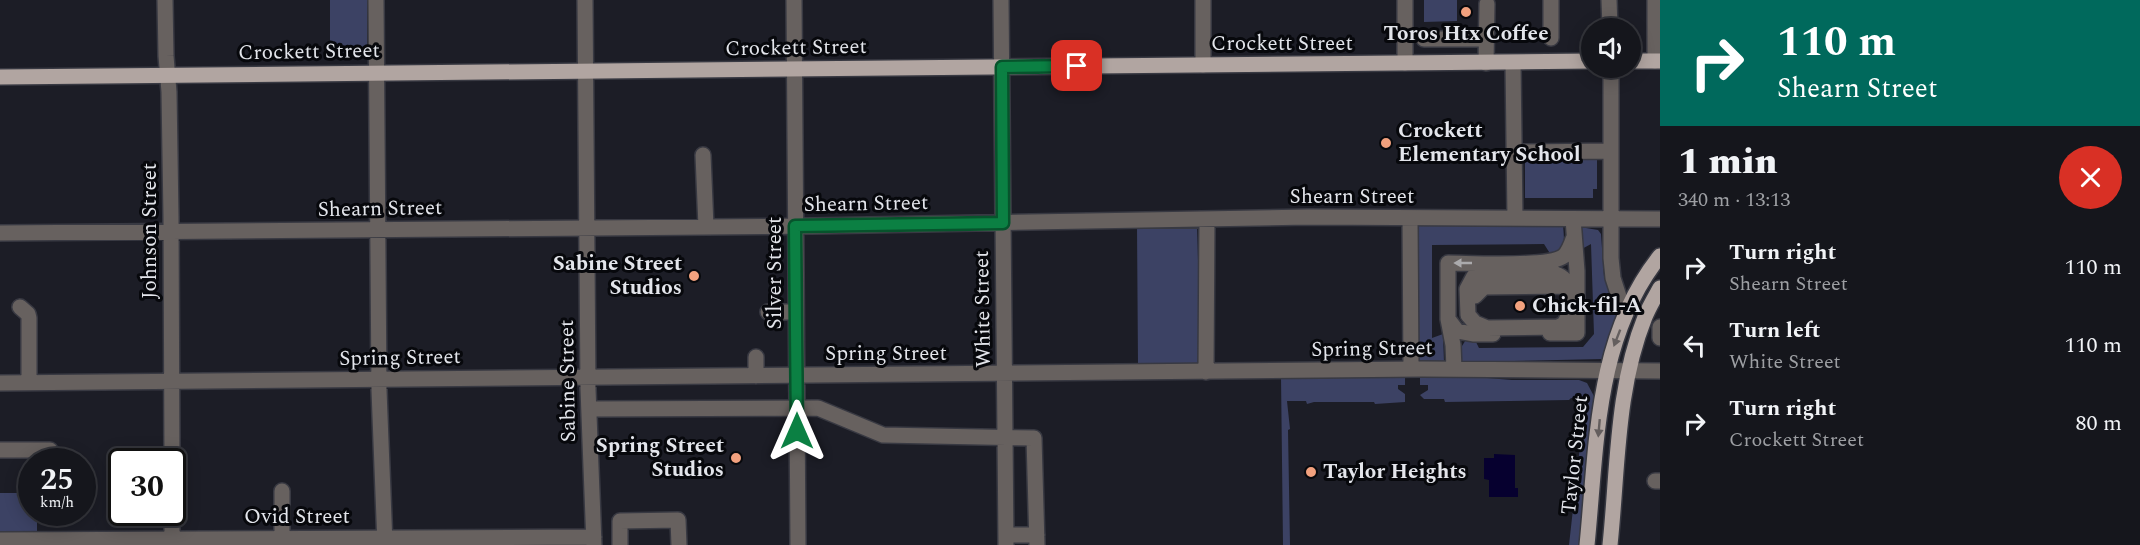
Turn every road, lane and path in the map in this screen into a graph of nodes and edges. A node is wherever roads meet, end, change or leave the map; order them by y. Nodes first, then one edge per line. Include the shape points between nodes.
1 (165, 0) edge
2 (376, 0) edge
3 (585, 0) edge
4 (794, 0) edge
5 (1001, 0) edge
6 (1203, 0) edge
7 (1405, 0) edge
8 (1551, 0) edge
9 (1610, 0) edge
10 (1655, 0) edge
11 (1487, 4) dead end
12 (1610, 18) edge
13 (1424, 39) dead end
14 (1486, 39) junction
15 (1551, 39) dead end
16 (1581, 61) edge
17 (1641, 61) edge
18 (1658, 61) edge
19 (1405, 63) junction
20 (1486, 63) junction
21 (1513, 63) junction
22 (1203, 65) junction
23 (1002, 67) junction
24 (794, 69) junction
25 (585, 71) junction
26 (378, 72) junction
27 (169, 75) junction
28 (0, 77) edge
29 (1611, 78) edge
30 (1611, 151) junction
31 (1514, 152) junction
32 (703, 155) dead end
33 (1410, 218) junction
34 (1515, 218) junction
35 (1207, 219) junction
36 (1573, 219) junction
37 (1611, 219) junction
38 (1660, 219) edge
39 (1003, 223) junction
40 (795, 226) junction
41 (706, 227) junction
42 (587, 228) junction
43 (378, 230) junction
44 (171, 232) junction
45 (0, 233) edge
46 (1573, 239) junction
47 (1660, 256) edge
48 (1548, 263) junction
49 (1570, 279) junction
50 (1660, 288) edge
51 (20, 307) dead end
52 (768, 312) dead end
53 (796, 312) junction
54 (1625, 315) junction
55 (1448, 319) junction
56 (1566, 324) junction
57 (1660, 327) edge
58 (1473, 334) junction
59 (1660, 338) edge
60 (1453, 345) junction
61 (756, 357) dead end
62 (1411, 369) junction
63 (1454, 369) junction
64 (1606, 370) junction
65 (1629, 371) junction
66 (1660, 371) edge
67 (1206, 372) junction
68 (1004, 374) junction
69 (797, 375) junction
70 (756, 376) junction
71 (588, 377) junction
72 (379, 379) junction
73 (172, 381) junction
74 (29, 382) junction
75 (0, 383) edge
76 (797, 407) junction
77 (590, 409) junction
78 (1005, 438) junction
79 (172, 448) edge
80 (0, 450) edge
81 (18, 450) edge
82 (282, 491) dead end
83 (172, 526) edge
84 (282, 538) junction
85 (0, 540) edge
86 (1006, 540) edge
87 (1037, 540) edge
88 (1587, 541) edge
89 (1610, 541) edge
90 (172, 542) edge
91 (385, 542) edge
92 (594, 542) edge
93 (620, 544) edge
94 (679, 545) edge
95 (798, 545) edge

1 - 27 street, Johnson Street
2 - 26 street
3 - 25 street, Sabine Street
4 - 24 street, Silver Street
5 - 23 street, White Street
6 - 22 street
7 - 19 street
8 - 15 street
9 - 12 street
10 - 18 street
11 - 14 street
13 - 14 street
14 - 20 street
16 - 21 main road, Crockett Street
17 - 18 main road
19 - 20 main road, Crockett Street
19 - 22 main road, Crockett Street
20 - 21 main road, Crockett Street
21 - 31 street
22 - 23 main road, Crockett Street
23 - 24 main road, Crockett Street
23 - 39 street, White Street
24 - 25 main road, Crockett Street
24 - 40 street, Silver Street
25 - 26 main road, Crockett Street
25 - 42 street, Sabine Street
26 - 27 main road, Crockett Street
26 - 43 street
27 - 28 main road, Crockett Street
27 - 44 street, Johnson Street
29 - 30 street
30 - 31 street
30 - 37 street
31 - 34 street
32 - 41 street
33 - 34 street, Shearn Street
33 - 35 street, Shearn Street
33 - 62 street
34 - 36 street, Shearn Street
35 - 39 street, Shearn Street
35 - 67 street
36 - 37 street, Shearn Street
36 - 46 street
37 - 38 street, Shearn Street
37 - 54 street via 1613,278
39 - 40 street, Shearn Street
39 - 68 street, White Street
40 - 41 street, Shearn Street
40 - 53 street, Silver Street
41 - 42 street, Shearn Street
42 - 43 street, Shearn Street
42 - 71 street, Sabine Street
43 - 44 street, Shearn Street
43 - 72 street
44 - 45 street, Shearn Street
44 - 73 street, Johnson Street
46 - 48 street via 1564,256
46 - 49 street
47 - 54 main road, Taylor Street
48 - 49 street via 1564,264
48 -> 55 street via 1448,263
49 - 56 street
49 - 56 street via 1484,280 1477,285 1475,296 1475,311 1489,321
49 - 56 street via 1554,273 1484,274 1474,276 1467,289 1468,315 1487,328
50 - 65 main road, Taylor Street via 1645,315
51 - 74 street via 28,314
52 - 53 street
53 - 69 street, Silver Street
54 -> 64 main road, Taylor Street
55 - 58 street via 1457,331
55 - 60 street
56 - 58 street
57 - 59 street
58 - 60 street via 1459,334
60 - 63 street
61 - 70 street
62 - 63 street, Spring Street
62 - 67 street, Spring Street
63 - 64 street, Spring Street
64 - 65 street, Spring Street
64 -> 88 main road, Taylor Street
65 - 66 street, Spring Street
65 - 89 main road, Taylor Street via 1618,442
67 - 68 street, Spring Street
68 - 69 street, Spring Street
68 - 78 street, White Street
69 - 70 street, Spring Street
69 - 76 street, Silver Street
70 - 71 street, Spring Street
71 - 72 street, Spring Street
71 - 77 street, Sabine Street
72 - 73 street, Spring Street
72 - 91 street
73 - 74 street, Spring Street
73 - 79 street, Johnson Street
74 - 75 street, Spring Street
76 - 77 street
76 - 78 street via 818,408 883,435
76 - 95 street, Silver Street
77 - 92 street, Sabine Street
78 - 86 street, White Street
78 - 87 street via 1034,438
80 - 81 street
82 - 84 street
83 - 90 street
84 - 90 street, Ovid Street
84 - 91 street, Ovid Street
85 - 90 street, Ovid Street
86 - 87 street
88 - 89 main road
91 - 92 street, Ovid Street
92 - 93 street, Ovid Street
93 - 94 street via 620,521 678,520

